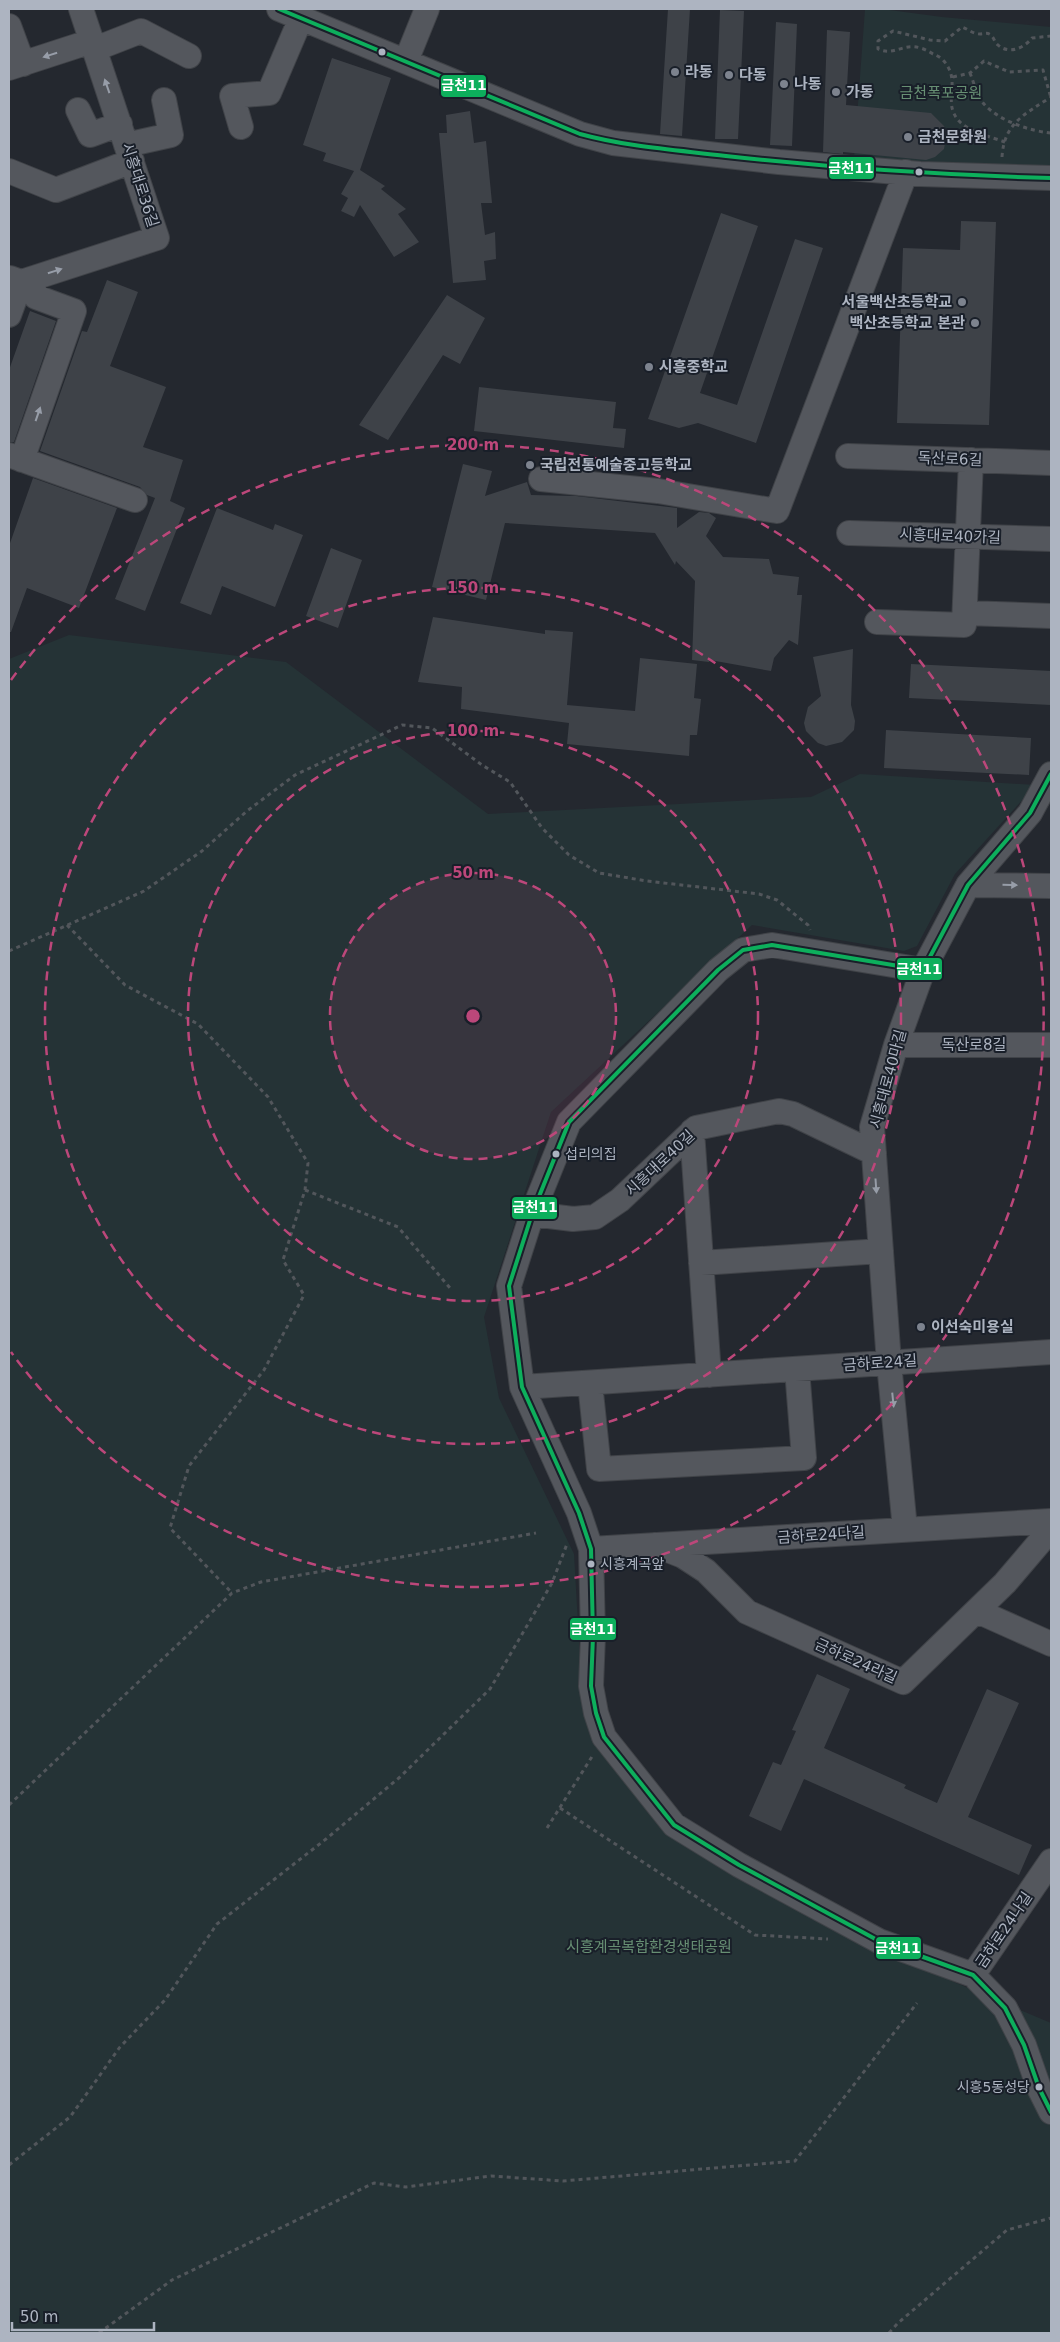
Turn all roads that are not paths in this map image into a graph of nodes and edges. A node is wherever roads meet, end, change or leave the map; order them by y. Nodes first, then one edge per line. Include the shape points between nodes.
1 (81, 9) edge
2 (279, 9) edge
3 (427, 9) edge
4 (308, 13) edge
5 (9, 26) edge
6 (93, 45) junction
7 (189, 56) dead end
8 (406, 61) junction
9 (16, 66) edge
10 (164, 100) dead end
11 (78, 110) dead end
12 (240, 127) dead end
13 (126, 143) junction
14 (9, 171) edge
15 (906, 172) junction
16 (1051, 178) edge
17 (17, 281) edge
18 (9, 315) edge
19 (848, 456) dead end
20 (15, 457) edge
21 (971, 460) junction
22 (1051, 463) edge
23 (541, 480) dead end
24 (135, 500) dead end
25 (849, 533) dead end
26 (968, 536) junction
27 (1051, 539) edge
28 (965, 613) junction
29 (1051, 616) edge
30 (877, 622) dead end
31 (1051, 774) edge
32 (968, 885) junction
33 (1051, 886) edge
34 (923, 970) junction
35 (896, 1045) junction
36 (1051, 1045) edge
37 (692, 1131) junction
38 (874, 1153) junction
39 (532, 1214) junction
40 (881, 1251) junction
41 (701, 1263) junction
42 (1051, 1352) edge
43 (889, 1363) junction
44 (797, 1369) junction
45 (709, 1375) junction
46 (590, 1383) junction
47 (522, 1387) junction
48 (1051, 1521) edge
49 (1051, 1529) edge
50 (905, 1530) junction
51 (655, 1545) junction
52 (591, 1549) junction
53 (977, 1611) junction
54 (1051, 1644) edge
55 (1051, 1861) edge
56 (974, 1975) junction
57 (1051, 2112) edge

1 - 6 street, 시흥대로36길
2 - 4 street
3 - 8 street
4 - 8 street via 329,29
4 - 12 street via 269,93 232,96
5 - 9 street
6 - 7 street via 142,31
6 -> 9 street
13 -> 6 street, 시흥대로36길
8 - 15 street via 580,134 613,143 778,162
10 - 13 street via 171,135
11 - 13 street via 90,135
13 - 14 street via 56,190
17 -> 13 street, 시흥대로36길 via 157,238
15 - 16 street
15 - 23 street via 777,511 658,492
17 - 18 street
20 -> 17 street via 74,311 36,298
19 - 21 street, 독산로6길
20 - 24 street
21 - 22 street, 독산로6길
21 - 26 street
25 - 26 street, 시흥대로40가길
26 - 27 street, 시흥대로40가길
26 - 28 street
28 - 29 street
28 - 30 street via 964,625
31 - 32 street via 1030,813
32 -> 33 street
32 - 34 street
34 - 35 street, 시흥대로40마길
34 - 39 street via 772,944 743,950 718,970 570,1122
35 - 36 street, 독산로8길
35 - 38 street, 시흥대로40마길 via 872,1127
37 - 38 street, 시흥대로40길 via 778,1111 793,1114
37 - 39 street, 시흥대로40길 via 620,1200 595,1217 573,1219
37 - 41 street
38 -> 40 street, 시흥대로40마길
39 - 47 street via 508,1286
40 - 41 street
40 - 43 street, 시흥대로40마길
41 - 45 street
42 - 43 street, 금하로24길
43 - 44 street, 금하로24길
43 -> 50 street, 시흥대로40마길
44 - 45 street, 금하로24길
44 - 46 street via 804,1458 599,1469
45 - 46 street, 금하로24길
46 - 47 street, 금하로24길
47 - 52 street
48 - 50 street, 금하로24다길
49 - 53 street, 금하로24라길 via 1005,1584
50 - 51 street, 금하로24다길
51 - 52 street, 금하로24다길
51 - 53 street, 금하로24라길 via 683,1556 706,1571 747,1612 903,1682
52 - 56 street via 594,1636 591,1686 596,1713 604,1738 674,1825 739,1865 879,1941
53 - 54 street
55 - 56 street, 금하로24나길
56 - 57 street via 1006,2008

